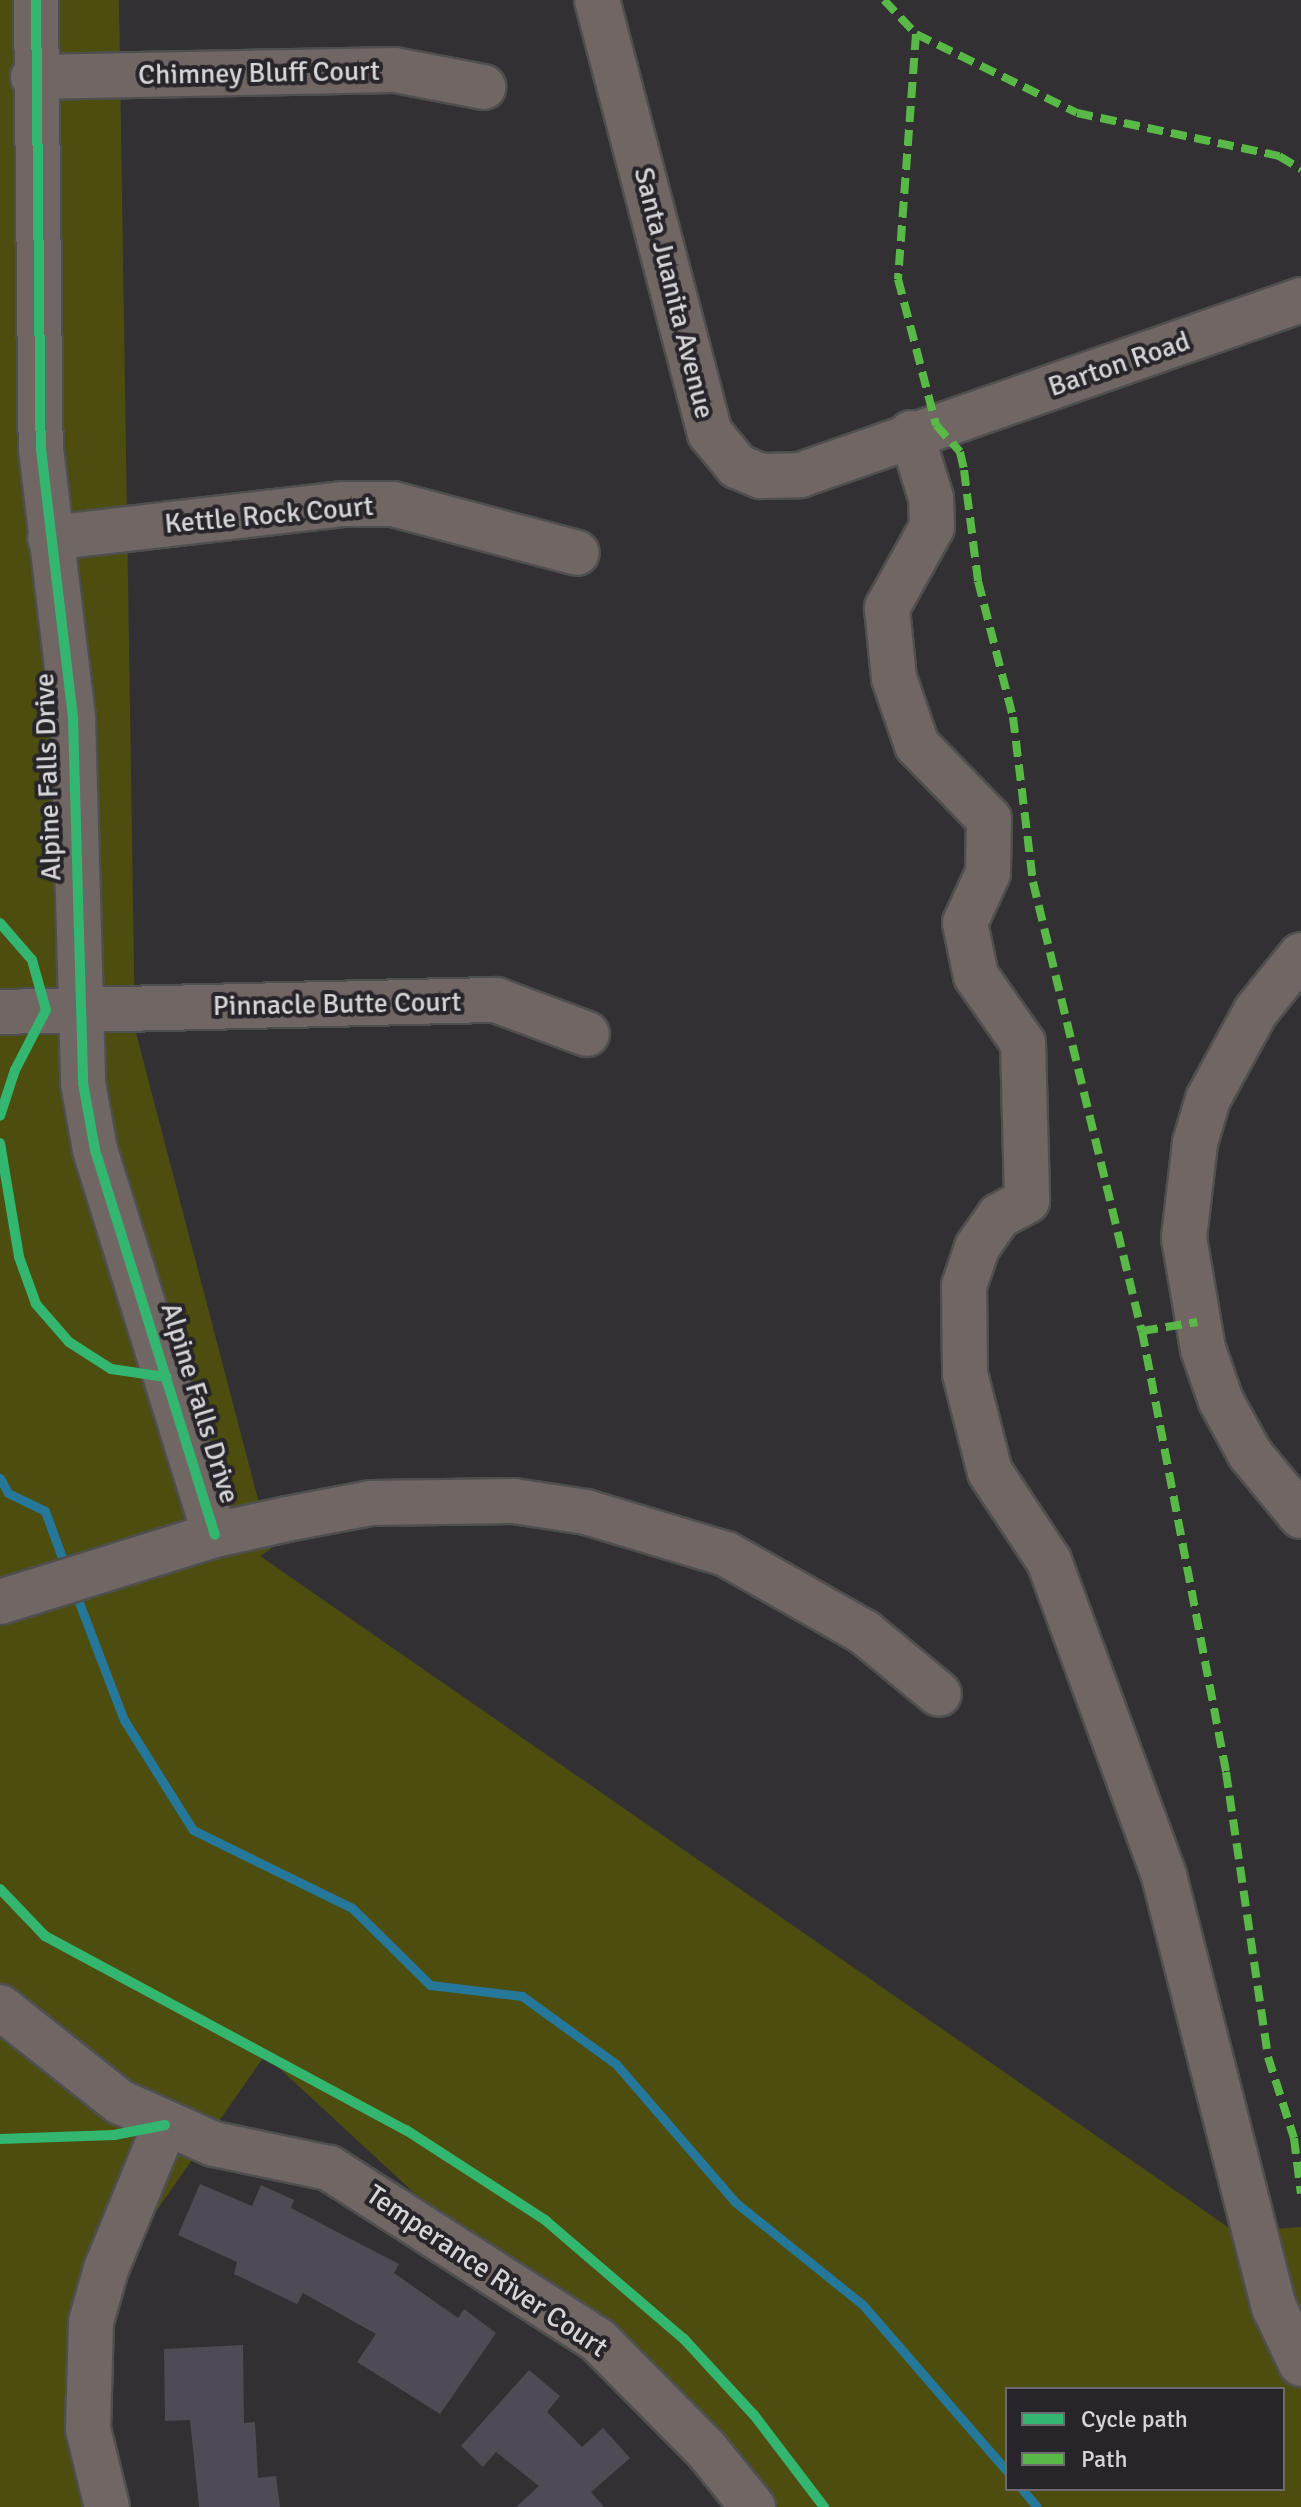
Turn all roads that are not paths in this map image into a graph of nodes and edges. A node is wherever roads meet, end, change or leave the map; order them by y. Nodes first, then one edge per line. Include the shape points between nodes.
1 (36, 0) edge
2 (597, 0) edge
3 (33, 77) junction
4 (483, 87) dead end
5 (1301, 300) edge
6 (924, 429) junction
7 (50, 538) junction
8 (577, 553) dead end
9 (1301, 955) edge
10 (80, 1010) junction
11 (0, 1012) edge
12 (587, 1034) dead end
13 (1301, 1516) edge
14 (215, 1535) junction
15 (0, 1602) edge
16 (939, 1694) dead end
17 (0, 2007) edge
18 (165, 2125) junction
19 (1301, 2364) edge
20 (107, 2507) edge
21 (753, 2507) edge

1 - 3 street, Alpine Falls Drive
2 - 6 street, Santa Juanita Avenue via 710,433 724,454 774,479 800,475
3 - 4 street, Chimney Bluff Court via 395,70
3 - 7 street, Alpine Falls Drive via 41,449
5 - 6 street, Barton Road
6 - 19 street via 932,527 887,608 894,678 917,745 989,819 988,873 965,923 976,976 1023,1043 1027,1201 999,1216 977,1248 964,1286 965,1374 990,1472 1049,1561 1159,1861 1274,2307
7 - 8 street, Kettle Rock Court via 344,504 393,504 436,510
7 - 10 street, Alpine Falls Drive via 73,718
9 - 13 street via 1256,1011 1208,1099 1195,1143 1184,1238 1203,1349 1221,1401 1250,1454
10 - 11 street, Pinnacle Butte Court
10 - 12 street, Pinnacle Butte Court via 496,1000
10 - 14 street, Alpine Falls Drive via 95,1150
14 - 15 street
14 - 16 street via 371,1503 440,1499 586,1512 726,1554 803,1593 864,1632
17 - 18 street, Temperance River Court via 98,2087
18 - 20 street via 106,2269 91,2322 88,2429
18 - 21 street, Temperance River Court via 214,2144 329,2168 380,2196 598,2340 706,2449

